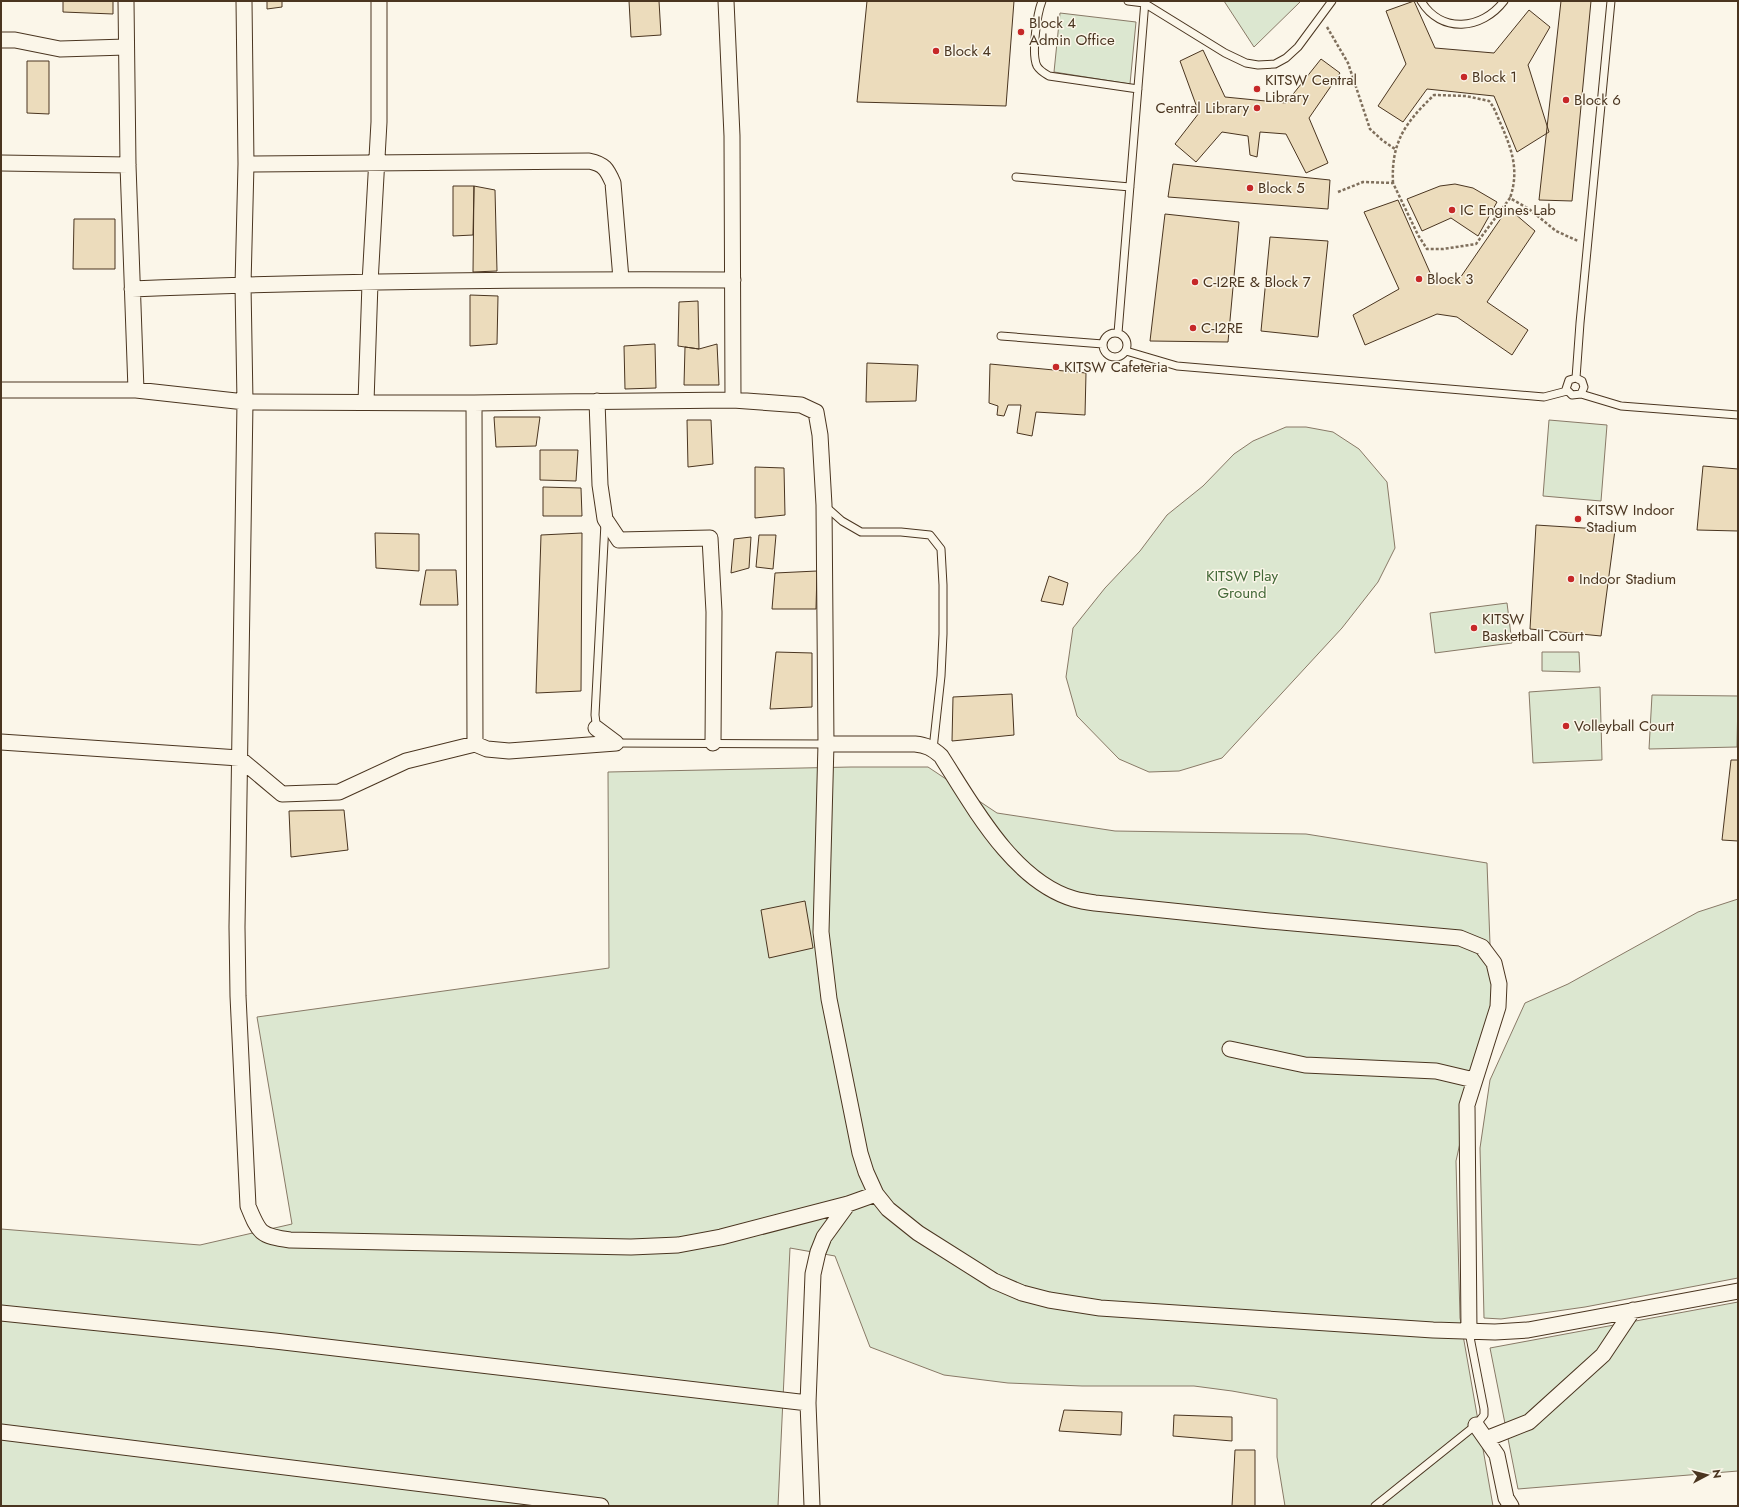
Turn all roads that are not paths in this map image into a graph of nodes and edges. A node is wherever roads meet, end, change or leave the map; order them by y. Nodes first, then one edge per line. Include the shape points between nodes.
1 (126, 1) edge
2 (244, 1) edge
3 (379, 1) edge
4 (726, 1) edge
5 (1042, 1) edge
6 (1128, 1) edge
7 (1332, 1) edge
8 (1420, 1) edge
9 (1504, 1) edge
10 (1611, 1) edge
11 (1144, 2) edge
12 (1, 40) edge
13 (126, 47) junction
14 (1138, 89) junction
15 (1, 163) edge
16 (377, 163) junction
17 (246, 164) junction
18 (128, 165) junction
19 (1016, 177) dead end
20 (1130, 187) junction
21 (621, 279) junction
22 (733, 280) junction
23 (370, 283) junction
24 (243, 285) junction
25 (132, 289) junction
26 (1118, 333) junction
27 (1001, 336) dead end
28 (1103, 344) junction
29 (1126, 351) junction
30 (1576, 378) junction
31 (1, 390) edge
32 (136, 390) junction
33 (1567, 391) junction
34 (1581, 394) junction
35 (733, 400) junction
36 (597, 401) junction
37 (245, 402) junction
38 (366, 402) junction
39 (474, 402) junction
40 (1738, 415) edge
41 (824, 505) junction
42 (605, 519) junction
43 (596, 728) joint
44 (1, 742) edge
45 (616, 743) junction
46 (713, 743) junction
47 (475, 744) junction
48 (826, 744) junction
49 (933, 749) junction
50 (240, 758) junction
51 (1230, 1049) dead end
52 (1474, 1080) junction
53 (876, 1194) junction
54 (848, 1204) junction
55 (1738, 1291) edge
56 (1633, 1310) junction
57 (1, 1313) edge
58 (1469, 1332) junction
59 (808, 1403) junction
60 (1476, 1425) junction
61 (1, 1432) edge
62 (1486, 1439) junction
63 (602, 1506) edge
64 (812, 1506) edge
65 (1375, 1506) edge
66 (1511, 1506) edge

1 - 13 street
2 - 17 street
3 - 16 street
4 - 22 street via 732,136
5 - 14 lane via 1034,51 1038,68 1043,73
6 - 11 lane
7 - 11 lane via 1298,47 1286,58 1275,64 1258,65 1246,63 1225,53
8 - 9 lane via 1430,14 1444,22 1458,24 1483,20
10 - 30 lane
11 - 14 lane
12 - 13 street via 15,40 60,49
13 - 18 street
14 - 20 lane
15 - 18 street
16 - 17 street
16 - 21 street via 589,161 600,164 608,171 613,183
16 - 23 street
17 - 24 street
18 - 25 street
19 - 20 lane
20 - 26 lane
21 - 22 street
21 - 23 street
22 - 35 street
23 - 24 street
23 - 38 street
24 - 25 street
24 - 37 street
25 - 32 street
26 - 28 lane via 1108,334
26 - 29 lane via 1126,340
27 - 28 lane
28 - 29 lane via 1105,352 1112,356 1119,356
29 - 33 lane via 1178,366 1544,397
30 - 33 lane via 1568,382
30 - 34 lane via 1584,385
31 - 32 street
32 - 37 street
33 - 34 lane via 1575,396
34 - 40 lane via 1621,406
35 - 36 street
35 - 41 street via 801,405 816,412 820,435
36 - 39 street
36 - 42 street via 600,484
37 - 38 street
37 - 50 street
38 - 39 street
39 - 47 street
41 - 48 street
41 - 49 lane via 842,521 861,532 930,535 941,549 943,634
42 - 43 lane
42 - 46 street via 619,540 710,538 714,612
43 - 45 street
44 - 50 street
45 - 46 lane
45 - 47 street via 509,751 487,749
46 - 48 lane
47 - 50 street via 406,762 339,792 282,794
48 - 49 street via 915,744
48 - 53 street via 821,932 829,1000 860,1153
49 - 52 street via 941,756 984,824 1005,850 1046,886 1073,899 1095,904 1460,938 1482,947 1494,963 1498,984 1498,1008
50 - 54 street via 238,996 248,1206 257,1229 271,1238 290,1240 631,1247 678,1245 721,1237
51 - 52 street via 1305,1065 1436,1071
52 - 58 street via 1467,1105 1466,1126
53 - 54 street
53 - 58 street via 888,1209 918,1233 994,1281 1022,1293 1049,1300 1108,1308
54 - 59 street via 824,1237 813,1274
55 - 56 street
56 - 58 street via 1528,1330
56 - 62 street via 1603,1355 1529,1422
57 - 59 street via 275,1341
58 - 60 lane via 1484,1408 1484,1415
59 - 64 street
60 - 62 street
60 - 65 lane
61 - 63 street
62 - 66 street via 1497,1455 1506,1498

